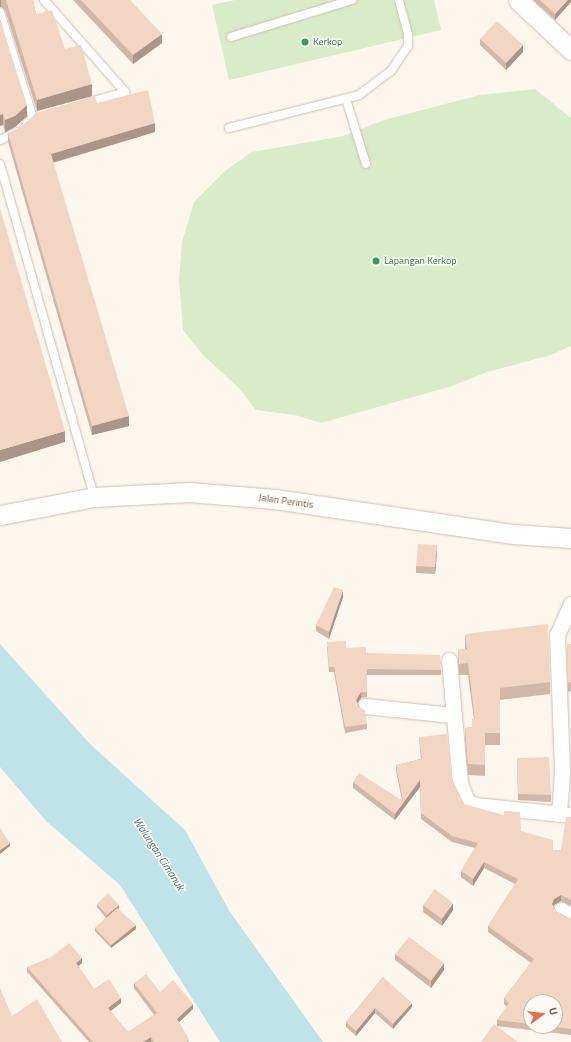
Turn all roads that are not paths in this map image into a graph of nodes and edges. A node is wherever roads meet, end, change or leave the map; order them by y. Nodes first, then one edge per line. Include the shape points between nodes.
1 (44, 0) edge
2 (352, 0) edge
3 (400, 0) edge
4 (526, 3) edge
5 (0, 12) edge
6 (231, 37) dead end
7 (571, 50) edge
8 (346, 99) junction
9 (76, 106) edge
10 (229, 128) dead end
11 (0, 140) edge
12 (0, 164) edge
13 (366, 164) dead end
14 (94, 497) junction
15 (0, 515) edge
16 (571, 538) edge
17 (571, 604) edge
18 (449, 660) dead end
19 (365, 706) dead end
20 (452, 715) junction
21 (565, 814) edge

1 - 9 lane via 125,92
2 - 6 lane
3 - 8 lane via 408,34 408,46 391,71 359,95
4 - 7 street
5 - 11 lane via 36,117 18,132
8 - 10 lane
8 - 13 lane
12 - 14 lane
14 - 15 street, Jalan Perintis
14 - 16 street, Jalan Perintis via 189,492 267,498 513,534
17 - 21 street via 557,635
18 - 20 street
19 - 20 street
20 - 21 street via 460,783 467,801 475,805

